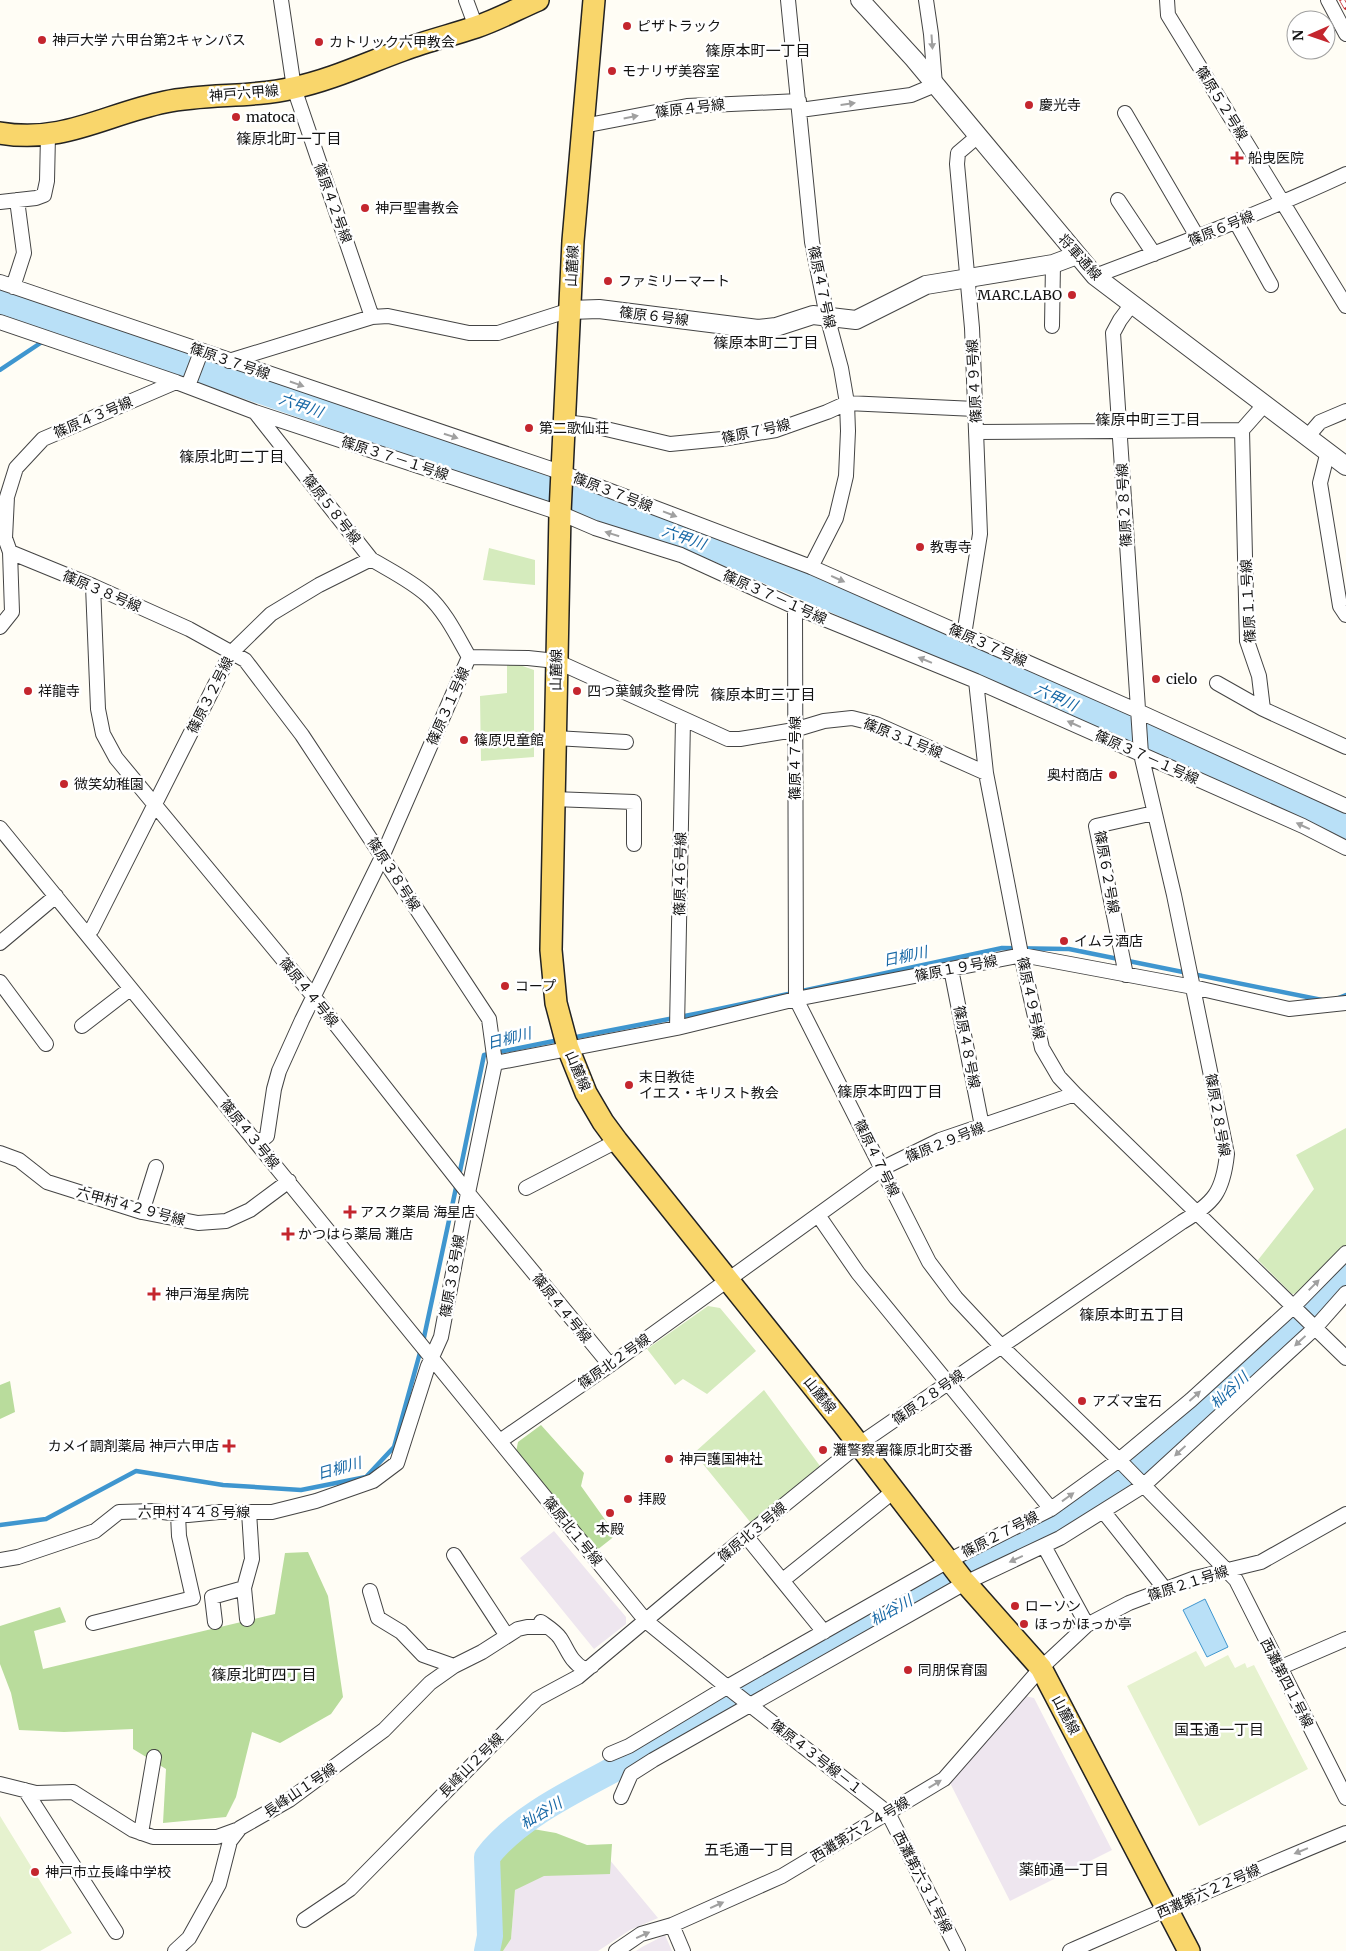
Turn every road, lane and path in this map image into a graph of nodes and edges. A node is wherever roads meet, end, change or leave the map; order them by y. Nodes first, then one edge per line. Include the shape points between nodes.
1 (281, 0) edge
2 (466, 0) edge
3 (538, 0) edge
4 (594, 0) edge
5 (788, 0) edge
6 (860, 0) edge
7 (926, 0) edge
8 (1167, 0) edge
9 (1328, 0) edge
10 (476, 27) junction
11 (1346, 34) edge
12 (935, 85) junction
13 (294, 88) junction
14 (800, 106) junction
15 (1126, 113) dead end
16 (583, 126) junction
17 (0, 134) edge
18 (48, 135) junction
19 (978, 136) junction
20 (1346, 174) edge
21 (16, 200) junction
22 (1118, 200) dead end
23 (0, 202) edge
24 (1284, 203) junction
25 (1236, 222) junction
26 (1198, 238) junction
27 (1154, 254) junction
28 (1077, 255) junction
29 (1053, 264) junction
30 (1094, 276) junction
31 (967, 279) junction
32 (0, 282) edge
33 (1271, 285) dead end
34 (14, 287) junction
35 (1132, 304) junction
36 (1346, 306) edge
37 (570, 310) junction
38 (827, 316) junction
39 (372, 317) junction
40 (0, 322) edge
41 (1052, 326) dead end
42 (201, 352) junction
43 (230, 361) junction
44 (182, 384) junction
45 (847, 403) junction
46 (1265, 404) junction
47 (975, 409) junction
48 (1346, 411) edge
49 (256, 412) junction
50 (565, 422) junction
51 (1242, 430) junction
52 (977, 432) junction
53 (1120, 432) junction
54 (1308, 436) junction
55 (1328, 452) junction
56 (1346, 466) edge
57 (563, 473) junction
58 (560, 513) junction
59 (2, 538) edge
60 (10, 552) junction
61 (371, 559) junction
62 (811, 567) junction
63 (93, 586) junction
64 (795, 607) junction
65 (1346, 615) edge
66 (0, 627) edge
67 (964, 635) junction
68 (231, 653) junction
69 (469, 657) junction
70 (556, 661) junction
71 (976, 681) junction
72 (1217, 683) dead end
73 (1263, 709) junction
74 (1138, 711) junction
75 (682, 720) junction
76 (794, 730) junction
77 (555, 738) junction
78 (626, 742) dead end
79 (1346, 747) edge
80 (1141, 754) junction
81 (986, 773) junction
82 (553, 799) junction
83 (154, 804) junction
84 (1346, 806) edge
85 (1154, 813) junction
86 (0, 828) edge
87 (634, 844) dead end
88 (1346, 848) edge
89 (382, 857) junction
90 (56, 896) junction
91 (87, 934) junction
92 (0, 943) edge
93 (1021, 955) junction
94 (951, 969) junction
95 (1125, 972) junction
96 (0, 982) edge
97 (1193, 985) junction
98 (130, 989) junction
99 (314, 997) junction
100 (796, 998) junction
101 (1346, 1003) edge
102 (82, 1026) dead end
103 (677, 1027) junction
104 (46, 1044) dead end
105 (568, 1048) junction
106 (495, 1062) junction
107 (1075, 1094) junction
108 (982, 1126) junction
109 (617, 1141) junction
110 (258, 1144) junction
111 (0, 1153) edge
112 (156, 1167) dead end
113 (883, 1168) junction
114 (289, 1181) junction
115 (526, 1188) dead end
116 (466, 1191) junction
117 (142, 1212) junction
118 (1197, 1213) junction
119 (818, 1215) junction
120 (1346, 1253) edge
121 (728, 1280) junction
122 (1346, 1293) edge
123 (1294, 1306) junction
124 (1314, 1328) junction
125 (1002, 1346) junction
126 (431, 1357) junction
127 (1346, 1358) edge
128 (610, 1365) junction
129 (948, 1383) junction
130 (500, 1441) junction
131 (858, 1445) junction
132 (1119, 1460) junction
133 (1143, 1486) junction
134 (894, 1491) junction
135 (1051, 1509) junction
136 (1104, 1510) junction
137 (249, 1512) junction
138 (178, 1514) junction
139 (1346, 1514) edge
140 (746, 1536) junction
141 (1044, 1546) junction
142 (454, 1555) dead end
143 (0, 1560) edge
144 (949, 1562) junction
145 (1226, 1570) junction
146 (783, 1580) junction
147 (964, 1582) junction
148 (244, 1588) junction
149 (1165, 1589) junction
150 (370, 1591) dead end
151 (247, 1619) dead end
152 (646, 1621) junction
153 (215, 1622) dead end
154 (93, 1623) dead end
155 (1087, 1625) junction
156 (824, 1632) junction
157 (504, 1633) junction
158 (1346, 1639) edge
159 (454, 1666) junction
160 (592, 1666) junction
161 (1041, 1668) junction
162 (1279, 1668) junction
163 (729, 1689) junction
164 (749, 1704) junction
165 (610, 1754) dead end
166 (154, 1757) dead end
167 (0, 1784) edge
168 (25, 1790) junction
169 (620, 1797) dead end
170 (1346, 1798) edge
171 (888, 1813) junction
172 (240, 1828) junction
173 (141, 1833) junction
174 (1346, 1833) edge
175 (1168, 1910) junction
176 (304, 1920) dead end
177 (672, 1925) junction
178 (116, 1932) dead end
179 (1089, 1947) edge
180 (176, 1951) edge
181 (616, 1951) edge
182 (683, 1951) edge
183 (958, 1951) edge
184 (1070, 1951) edge
185 (1189, 1951) edge

1 - 13 street, 篠原４２号線
2 - 10 street
3 - 10 main road, 神戸六甲線
4 - 16 main road, 山麓線
5 - 14 street, 篠原４７号線
6 - 12 street, 将軍通線
7 -> 12 street
8 - 24 street, 篠原５２号線 via 1168,15
9 - 11 street
10 - 13 main road, 神戸六甲線
14 -> 12 street, 篠原４号線 via 911,95
12 - 19 street, 将軍通線
13 - 18 main road, 神戸六甲線 via 166,101
13 - 39 street, 篠原４２号線
16 -> 14 street, 篠原４号線 via 687,106
14 - 38 street, 篠原４７号線 via 812,242
15 - 26 street
16 - 37 main road, 山麓線
17 - 18 main road, 神戸六甲線
18 - 21 street via 44,195
19 - 28 street, 将軍通線
19 - 31 street, 篠原４９号線 via 958,153 956,164
20 - 24 street, 篠原６号線
21 - 23 street
21 - 34 street via 24,253
22 - 27 street
24 - 25 street, 篠原６号線
24 - 36 street, 篠原５２号線
25 - 26 street, 篠原６号線
25 - 33 street
26 - 27 street, 篠原６号線
27 - 30 street, 篠原６号線
28 - 29 street, 篠原６号線
28 - 30 street, 将軍通線
29 - 31 street, 篠原６号線
29 - 41 street
30 - 35 street, 将軍通線
31 - 38 street, 篠原６号線 via 926,285 856,320
31 - 47 street, 篠原４９号線
32 - 34 street, 篠原３７号線
34 - 42 street, 篠原３７号線
35 - 46 street, 将軍通線
35 - 53 street, 篠原２８号線 via 1113,333
37 - 38 street, 篠原６号線 via 599,309 758,329 813,316
37 - 39 street, 篠原６号線 via 498,333 470,333 388,316
37 - 50 main road, 山麓線
38 - 45 street, 篠原４７号線
39 - 43 street, 篠原６号線
40 - 44 street, 篠原３７－１号線
42 - 43 street, 篠原３７号線
42 - 44 street
43 -> 57 street, 篠原３７号線
44 - 49 street, 篠原３７－１号線
44 - 59 street, 篠原４３号線 via 43,439 16,468 7,497
45 - 47 street, 篠原７号線
45 - 50 street, 篠原７号線 via 776,430 670,444
45 - 62 street, 篠原４７号線 via 846,476 836,518
46 - 51 street
46 - 54 street, 将軍通線
47 - 52 street, 篠原４９号線
48 - 54 street via 1320,422
49 - 58 street, 篠原３７－１号線
49 - 61 street, 篠原５８号線
50 - 57 main road, 山麓線
51 - 53 street
51 - 73 street, 篠原１１号線 via 1247,642 1259,676
52 - 53 street
52 - 67 street, 篠原４９号線 via 980,534
53 - 74 street, 篠原２８号線
54 - 55 street, 将軍通線
55 - 56 street, 将軍通線
55 - 65 street via 1320,483 1340,606
57 - 58 main road, 山麓線
57 -> 62 street, 篠原３７号線
64 -> 58 street, 篠原３７－１号線 via 681,555 595,528
58 - 70 main road, 山麓線
59 - 60 street, 篠原４３号線
60 - 63 street, 篠原３８号線
60 - 66 street, 篠原４３号線 via 12,612
61 - 68 street, 篠原３２号線 via 271,614
61 - 69 street via 428,596
62 -> 67 street, 篠原３７号線
63 - 68 street, 篠原３８号線 via 189,629
63 - 83 street, 篠原４４号線 via 98,709 103,734 116,758
71 -> 64 street, 篠原３７－１号線
64 - 76 street, 篠原４７号線
67 - 74 street, 篠原３７号線
68 - 83 street, 篠原３２号線
68 - 89 street, 篠原３８号線 via 245,660 302,735
69 - 70 street, 篠原３１号線
69 - 89 street, 篠原３１号線
70 - 75 street, 篠原３１号線
70 - 77 main road, 山麓線
80 -> 71 street, 篠原３７－１号線
71 - 81 street, 篠原４９号線
72 - 73 street
73 - 79 street
74 - 80 street, 篠原２８号線
74 - 84 street, 篠原３７号線
75 - 76 street, 篠原３１号線 via 728,739
75 - 103 street, 篠原４６号線
76 - 81 street, 篠原３１号線 via 824,721 852,718 876,724
76 - 100 street, 篠原４７号線
77 - 78 street
77 - 82 main road, 山麓線
80 - 85 street, 篠原２８号線
88 -> 80 street, 篠原３７－１号線
81 - 93 street, 篠原４９号線
82 - 87 street via 634,802
82 - 105 main road, 山麓線 via 551,963 556,1003
83 - 91 street, 篠原３２号線
83 - 99 street, 篠原４４号線
85 - 95 street, 篠原６２号線 via 1096,826
85 - 97 street, 篠原２８号線
86 - 90 street, 篠原４３号線
89 - 99 street, 篠原３１号線
89 - 106 street, 篠原３８号線 via 489,1019
90 - 91 street, 篠原４３号線
90 - 92 street
91 - 98 street, 篠原４３号線
93 - 94 street, 篠原１９号線
93 - 95 street, 篠原１９号線
93 - 107 street, 篠原４９号線 via 1042,1048 1060,1078
94 - 100 street, 篠原１９号線
94 - 108 street, 篠原４８号線
95 - 97 street, 篠原１９号線
96 - 104 street
97 - 101 street, 篠原１９号線 via 1289,1009
97 - 118 street, 篠原２８号線 via 1227,1154 1219,1190 1212,1201
98 - 102 street
98 - 110 street, 篠原４３号線
99 - 110 street, 篠原３１号線 via 280,1071 267,1136
99 - 116 street, 篠原４４号線
100 - 103 street, 篠原１９号線
100 - 113 street, 篠原４７号線
103 - 105 street, 篠原１９号線
105 - 106 street, 篠原１９号線
105 - 109 main road, 山麓線 via 586,1093
106 - 116 street, 篠原３８号線
107 - 108 street, 篠原２９号線
107 - 118 street, 篠原４９号線
108 - 113 street, 篠原２９号線 via 940,1140
109 - 115 street
109 - 121 main road, 山麓線
110 - 114 street, 篠原４３号線
111 - 117 street, 六甲村４２９号線 via 18,1160 47,1182
112 - 117 street
113 - 119 street, 篠原２９号線
113 - 125 street, 篠原４７号線 via 929,1262 956,1298
114 - 117 street, 六甲村４２９号線 via 250,1210 226,1221 198,1224
114 - 126 street, 篠原４３号線
116 - 126 street, 篠原３８号線 via 442,1337
116 - 128 street, 篠原４４号線
118 - 123 street, 篠原４９号線
118 - 125 street, 篠原２８号線
119 - 121 street, 篠原２９号線
119 - 129 street via 858,1274
123 -> 120 street, 篠原２７号線
121 - 128 street, 篠原北２号線
121 - 131 main road, 山麓線
122 - 124 street, 篠原２７号線
123 - 124 street, 篠原４９号線
132 -> 123 street, 篠原２７号線 via 1191,1400
124 - 127 street
124 -> 133 street, 篠原２７号線
125 - 129 street, 篠原２８号線
125 - 132 street, 篠原４７号線
126 - 130 street, 篠原４３号線
126 - 137 street, 六甲村４４８号線 via 397,1463 373,1481 316,1501 272,1512
128 - 130 street, 篠原北２号線
129 - 131 street, 篠原２８号線
129 - 135 street
130 - 152 street, 篠原北１号線
131 - 134 main road, 山麓線
131 - 140 street, 篠原北３号線
132 - 133 street, 篠原４７号線
135 -> 132 street, 篠原２７号線
133 - 136 street, 篠原２７号線
133 - 145 street
134 - 144 main road, 山麓線
134 - 146 street
135 - 144 street, 篠原２７号線
136 - 141 street, 篠原２７号線
136 - 149 street
137 - 138 street, 六甲村４４８号線
137 - 148 street via 252,1558
138 - 143 street, 六甲村４４８号線 via 119,1512 96,1531
138 - 154 street via 179,1536 193,1598
139 - 145 street, 篠原２１号線 via 1261,1562
140 - 146 street
140 - 152 street, 篠原北３号線
141 -> 147 street, 篠原２７号線
141 - 155 street
142 - 157 street
144 - 147 main road, 山麓線
144 - 156 street, 篠原２７号線
145 - 149 street, 篠原２１号線
145 - 162 street, 西灘第四１号線 via 1236,1580
146 - 156 street
147 - 161 main road, 山麓線
147 - 164 street, 篠原２７号線
148 - 151 street
148 - 153 street via 212,1596
149 - 155 street, 篠原２１号線
150 - 159 street via 378,1618 401,1632 423,1655
152 - 160 street, 長峰山２号線
152 - 163 street
155 - 161 street, 篠原２１号線
156 - 163 street, 篠原２７号線
157 - 159 street, 長峰山１号線 via 482,1652
157 - 160 street, 長峰山１号線 via 527,1627 548,1627 554,1630 576,1664 584,1669
158 - 162 street
159 - 172 street, 長峰山１号線 via 430,1683 384,1730 289,1800
160 - 176 street, 長峰山２号線 via 537,1699 350,1889
171 -> 161 street, 西灘第六２４号線 via 944,1779
161 - 175 main road, 山麓線
162 - 170 street, 西灘第四１号線
163 - 164 street, 篠原４３号線－１
163 - 165 street, 篠原２７号線
164 - 169 street, 篠原２７号線 via 631,1774
164 - 171 street, 篠原４３号線－１
166 - 173 street
167 - 168 street, 長峰山１号線
168 - 173 street, 長峰山１号線 via 36,1793 73,1792
168 - 178 street
177 -> 171 street, 西灘第六２４号線 via 782,1876
171 - 183 street, 西灘第六３１号線
172 - 173 street, 長峰山１号線 via 218,1837 153,1837
172 - 180 street via 230,1841 219,1884 188,1938
174 -> 175 street, 西灘第六２２号線 via 1224,1883
175 - 179 street, 西灘第六２２号線
175 - 185 main road, 山麓線
181 -> 177 street, 西灘第六２４号線 via 641,1934
177 - 182 street
179 - 184 street, 西灘第六２２号線

